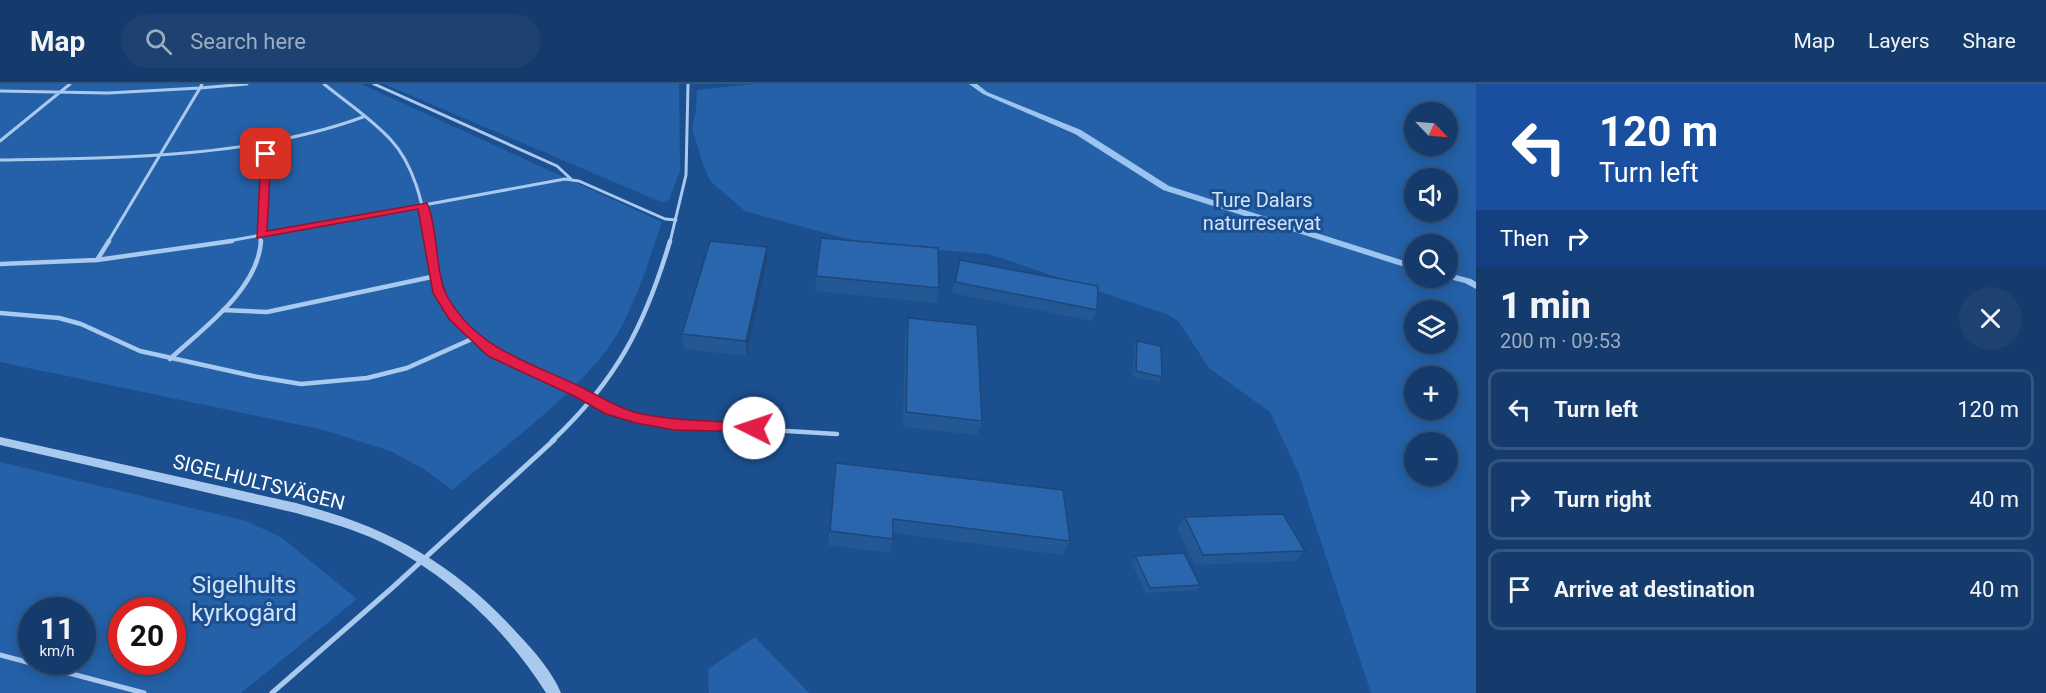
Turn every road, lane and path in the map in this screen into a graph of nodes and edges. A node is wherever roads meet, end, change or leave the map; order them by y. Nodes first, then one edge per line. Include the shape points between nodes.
1 (70, 84) edge
2 (247, 84) edge
3 (324, 84) edge
4 (374, 84) edge
5 (688, 84) edge
6 (201, 86) edge
7 (0, 91) edge
8 (60, 93) junction
9 (363, 117) junction
10 (0, 141) edge
11 (264, 142) junction
12 (160, 154) junction
13 (0, 160) edge
14 (571, 179) junction
15 (423, 205) junction
16 (676, 220) junction
17 (261, 236) junction
18 (97, 260) junction
19 (0, 264) edge
20 (436, 276) junction
21 (222, 310) junction
22 (0, 313) edge
23 (474, 338) junction
24 (170, 358) junction
25 (592, 400) junction
26 (837, 434) dead end
27 (0, 441) edge
28 (425, 560) junction
29 (0, 655) edge
30 (144, 693) edge
31 (272, 693) edge
32 (554, 693) edge

1 - 8 lane
2 - 6 lane
3 - 9 lane
4 - 14 lane via 556,166
5 - 16 lane via 686,175
6 - 8 lane
6 - 12 lane
7 - 8 lane
8 - 10 lane
9 - 11 lane
9 - 15 lane via 391,140 405,159
11 - 12 lane
11 - 17 lane
12 - 13 lane
12 - 18 lane
14 - 15 lane
14 - 16 lane via 665,219
15 - 17 lane
15 - 20 lane
16 - 25 lane via 643,319 616,368
17 - 18 lane
17 - 21 lane via 260,252 252,270
18 - 19 lane
20 - 21 lane via 267,312
20 - 23 lane via 439,293
21 - 24 lane
22 - 24 lane via 59,318 140,351
23 - 24 lane via 407,369 336,383 301,384
23 - 25 lane via 493,353
25 - 26 lane via 636,418 674,424
25 - 28 lane
27 - 28 street, SIGELHULTSVÄGEN via 331,517 393,542
28 - 31 lane
28 - 32 street, SIGELHULTSVÄGEN via 496,621 542,671
29 - 30 lane

